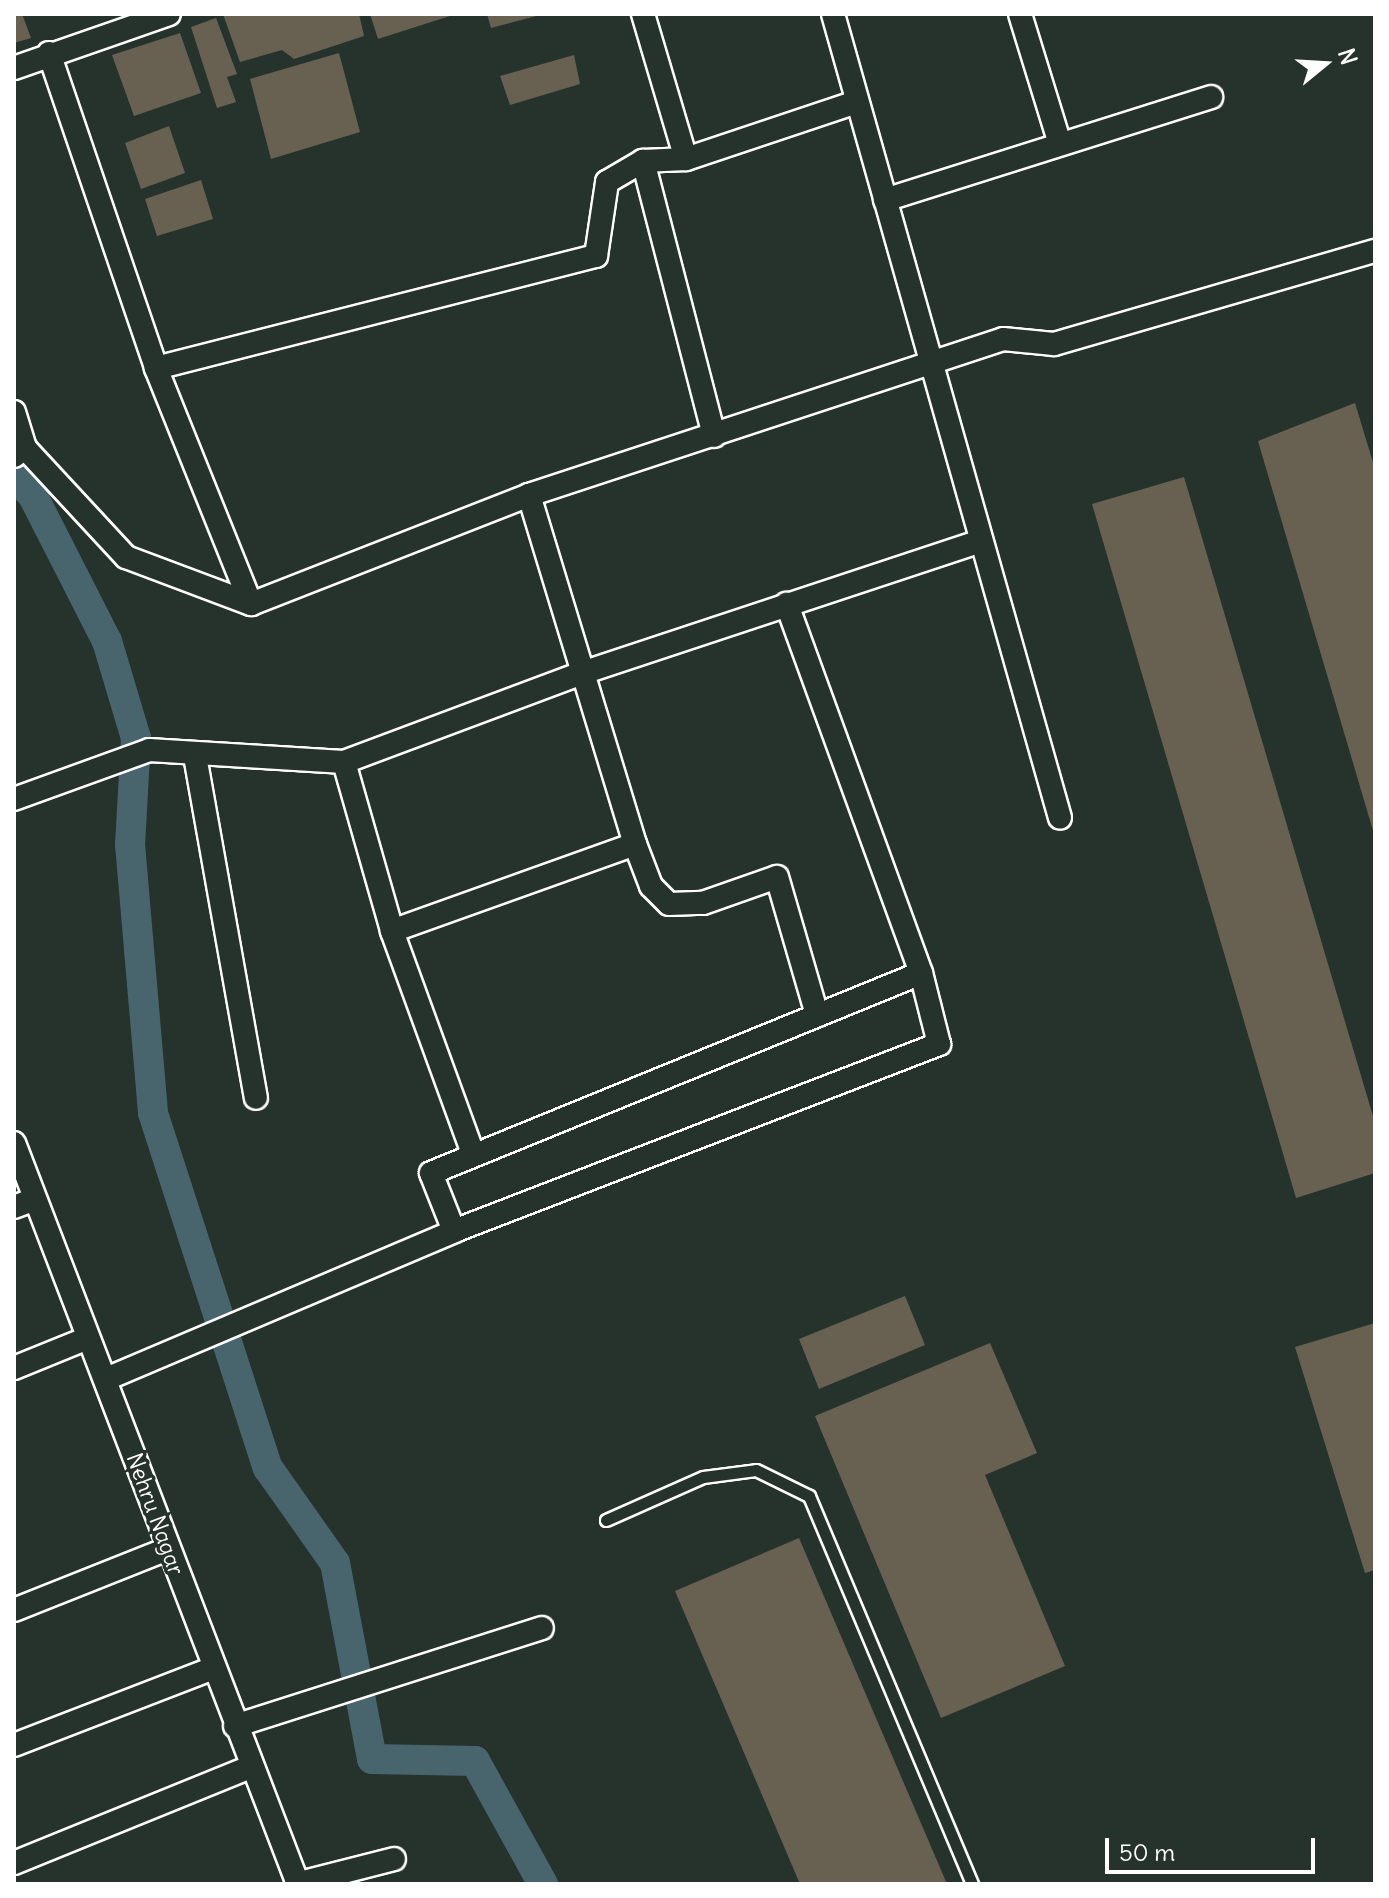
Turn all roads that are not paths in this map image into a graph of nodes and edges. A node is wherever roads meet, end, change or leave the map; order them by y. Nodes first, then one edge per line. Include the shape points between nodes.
1 (169, 14) edge
2 (643, 14) edge
3 (833, 14) edge
4 (1020, 14) edge
5 (49, 53) junction
6 (14, 68) edge
7 (1211, 97) dead end
8 (856, 102) junction
9 (1060, 144) junction
10 (686, 159) junction
11 (643, 161) junction
12 (885, 200) junction
13 (1375, 251) edge
14 (932, 366) junction
15 (156, 368) junction
16 (14, 412) edge
17 (714, 436) junction
18 (20, 452) edge
19 (529, 495) junction
20 (978, 542) junction
21 (251, 604) junction
22 (787, 604) junction
23 (585, 672) junction
24 (195, 756) junction
25 (344, 762) junction
26 (14, 799) edge
27 (1060, 818) dead end
28 (635, 844) junction
29 (392, 931) junction
30 (921, 973) junction
31 (817, 1015) junction
32 (256, 1098) dead end
33 (14, 1143) edge
34 (473, 1154) junction
35 (35, 1199) junction
36 (14, 1207) edge
37 (454, 1231) junction
38 (88, 1338) junction
39 (14, 1368) edge
40 (106, 1379) junction
41 (606, 1520) dead end
42 (167, 1549) junction
43 (14, 1610) edge
44 (542, 1628) dead end
45 (214, 1668) junction
46 (235, 1726) junction
47 (14, 1745) edge
48 (250, 1767) junction
49 (394, 1859) dead end
50 (14, 1863) edge
51 (297, 1884) edge
52 (972, 1884) edge

1 - 5 street
2 - 10 street
3 - 8 street
4 - 9 street
5 - 6 street
5 - 15 street
7 - 9 street
8 - 10 street
8 - 12 street
9 - 12 street
10 - 11 street
11 - 15 street via 607,182 596,256
11 - 17 street
12 - 14 street
13 - 14 street via 1054,344 1003,339
14 - 17 street
14 - 20 street
15 - 21 street
16 - 18 street
17 - 19 street
18 - 21 street via 126,557
19 - 21 street
19 - 23 street
20 - 22 street
20 - 27 street
22 - 23 street
22 - 30 street
23 - 25 street
23 - 28 street
24 - 25 street
24 - 26 street via 149,750
24 - 32 street
25 - 29 street
28 - 29 street
28 - 31 street via 651,886 669,904 703,903 777,877
29 - 34 street
30 - 31 street
30 - 37 street via 939,1044
31 - 34 street
33 - 35 street, Nehru Nagar
34 - 37 street via 431,1173
35 - 36 street
35 - 38 street, Nehru Nagar
37 - 40 street via 239,1317 215,1334
38 - 39 street
38 - 40 street, Nehru Nagar
40 - 42 street, Nehru Nagar
41 - 52 lane via 703,1477 756,1470 809,1496
42 - 43 street
42 - 45 street, Nehru Nagar
44 - 46 street
45 - 46 street, Nehru Nagar
45 - 47 street
46 - 48 street, Nehru Nagar
48 - 50 street
48 - 51 street, Nehru Nagar
49 - 51 street

